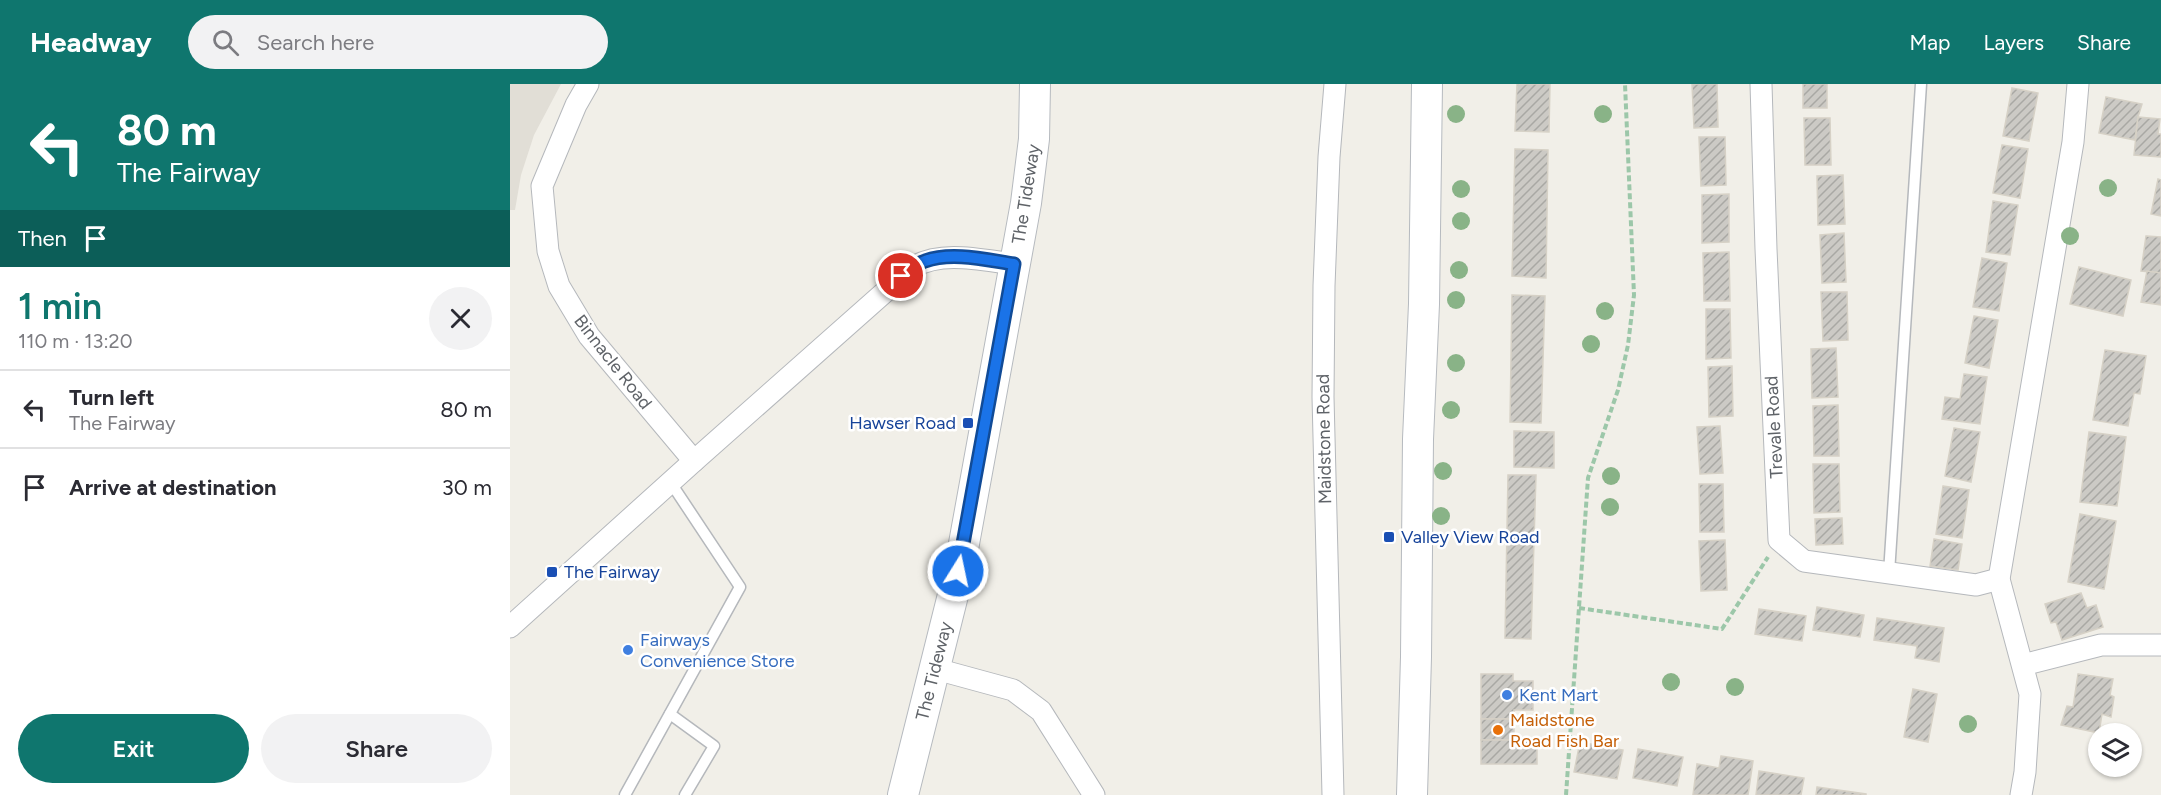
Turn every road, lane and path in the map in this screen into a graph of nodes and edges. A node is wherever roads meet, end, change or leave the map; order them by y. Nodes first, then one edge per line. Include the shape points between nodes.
1 (588, 84) edge
2 (1035, 84) edge
3 (1335, 84) edge
4 (1426, 84) edge
5 (1625, 84) edge
6 (1761, 84) edge
7 (1921, 84) edge
8 (2078, 84) edge
9 (1014, 264) junction
10 (694, 461) junction
11 (671, 483) junction
12 (1779, 540) junction
13 (1889, 573) junction
14 (1999, 579) junction
15 (1579, 608) junction
16 (510, 627) edge
17 (2161, 645) edge
18 (2024, 664) junction
19 (936, 669) junction
20 (670, 714) junction
21 (1417, 794) edge
22 (625, 795) edge
23 (685, 795) edge
24 (903, 795) edge
25 (1094, 795) edge
26 (1333, 795) edge
27 (1566, 795) edge
28 (2021, 795) edge

1 - 10 street, Binnacle Road via 542,186 548,251 559,286 590,336
2 - 9 street, The Tideway via 1033,160
3 - 26 street, Maidstone Road via 1324,286 1323,397
4 - 21 street via 1418,439
5 - 15 path via 1634,295 1618,390 1588,478
6 - 12 street, Trevale Road
7 - 13 lane
8 - 14 street via 2073,142
9 - 10 street via 949,257 913,267
9 - 19 street, The Tideway via 958,571
10 - 11 street
11 - 16 street
11 - 20 lane via 740,587
12 - 13 street via 1804,561
12 - 15 path via 1722,629
13 - 14 street via 1976,585
14 - 18 street
15 - 27 path
17 - 18 street via 2101,645
18 - 28 street via 2030,694
19 - 24 street, The Tideway
19 - 25 street via 1013,690 1041,711
20 - 22 lane
20 - 23 lane via 714,746

